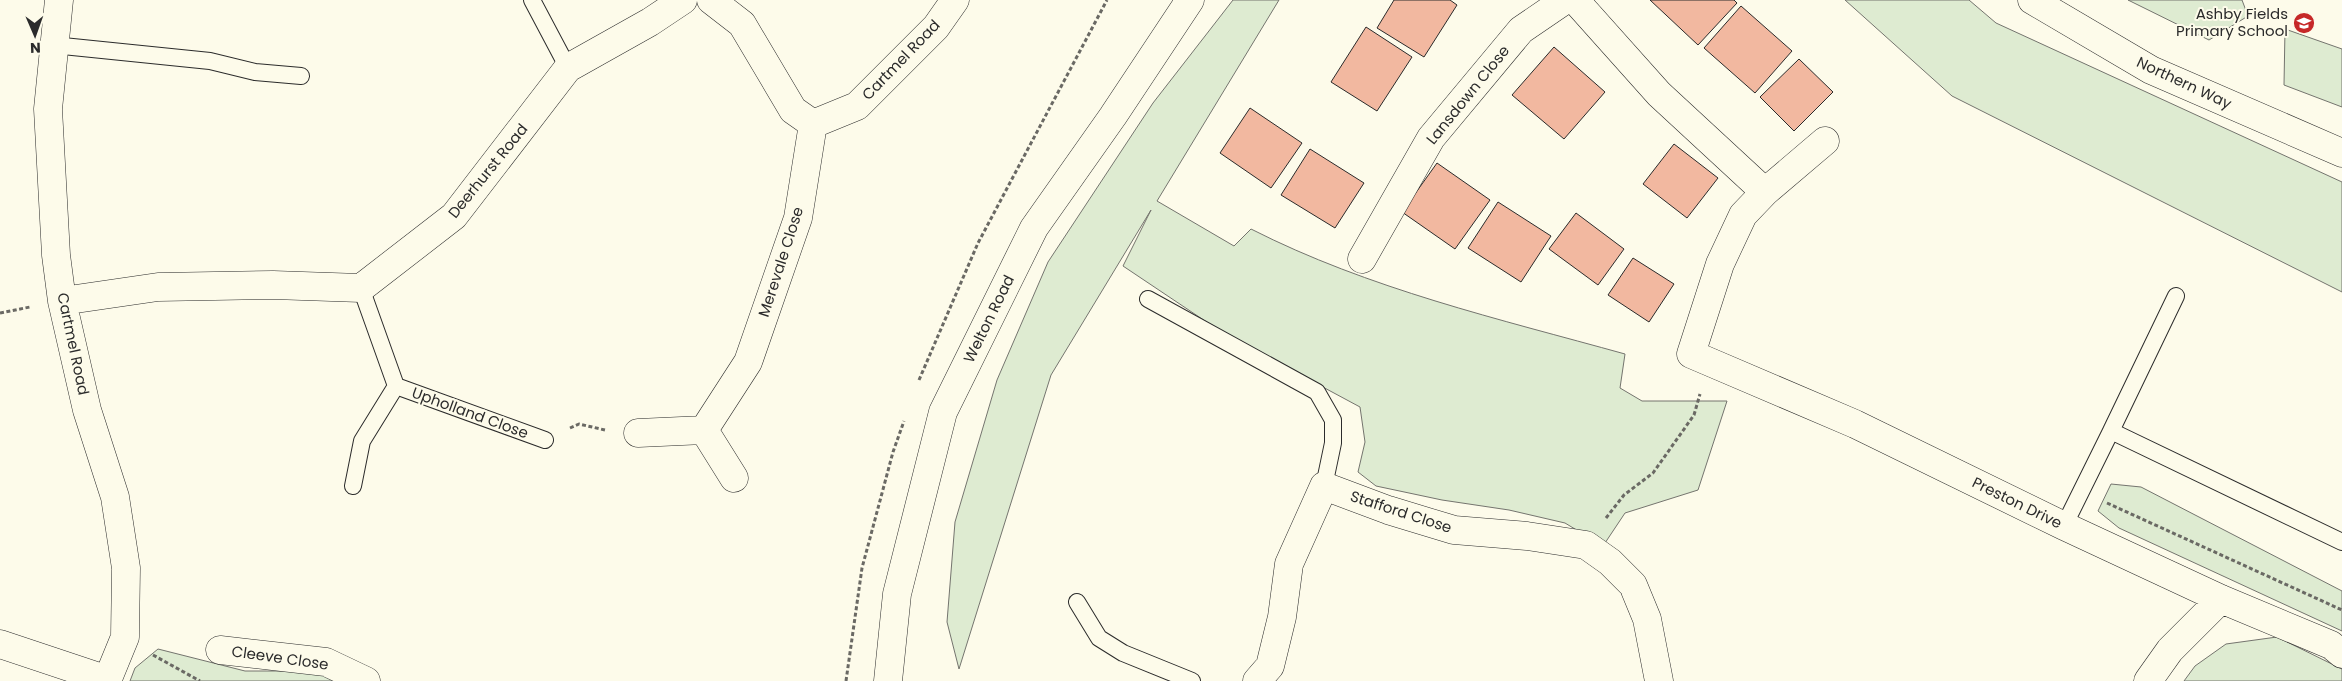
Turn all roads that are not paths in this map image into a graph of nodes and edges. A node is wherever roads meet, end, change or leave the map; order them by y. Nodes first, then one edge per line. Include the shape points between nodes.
1 (59, 0) edge
2 (532, 0) edge
3 (683, 0) edge
4 (711, 0) edge
5 (955, 0) edge
6 (1190, 0) edge
7 (1565, 0) edge
8 (1575, 0) edge
9 (2032, 0) edge
10 (53, 44) junction
11 (568, 68) junction
12 (301, 76) dead end
13 (813, 124) junction
14 (1825, 141) dead end
15 (2342, 153) edge
16 (1765, 192) junction
17 (1362, 259) dead end
18 (361, 288) junction
19 (2176, 296) dead end
20 (1148, 299) dead end
21 (62, 301) junction
22 (396, 386) junction
23 (704, 430) junction
24 (2111, 431) junction
25 (638, 433) road end
26 (545, 440) road end
27 (734, 478) dead end
28 (353, 486) dead end
29 (1324, 486) junction
30 (2064, 526) junction
31 (2342, 542) edge
32 (2221, 599) junction
33 (1077, 602) dead end
34 (0, 644) edge
35 (220, 650) dead end
36 (2342, 654) edge
37 (108, 680) edge
38 (366, 681) edge
39 (888, 681) edge
40 (1192, 681) edge
41 (1257, 681) edge
42 (1659, 681) edge
43 (2148, 681) edge

1 - 10 street, Cartmel Road
2 - 11 lane
3 - 11 street, Deerhurst Road
4 - 13 street via 742,24 793,110
5 - 13 street, Cartmel Road via 936,27 857,106
6 - 39 street, Welton Road via 1034,228 943,412 897,594
7 - 17 street, Lansdown Close via 1521,30 1431,138
8 - 16 street via 1659,94
9 - 15 street, Northern Way via 2151,70
10 - 12 lane via 210,61 255,72
10 - 21 street, Cartmel Road via 48,109 56,255
11 - 18 street, Deerhurst Road via 454,216
13 - 23 street, Merevale Close via 798,218 748,362
14 - 16 street
16 - 30 street, Preston Drive via 1743,215 1720,264 1700,358 1856,424
18 - 21 street via 273,285 158,287
18 - 22 lane, Upholland Close
19 - 24 lane
20 - 29 lane via 1317,392 1333,420 1333,443
21 - 37 street, Cartmel Road via 87,410 114,497 126,568 125,637
22 - 26 lane, Upholland Close
22 - 28 lane, Upholland Close via 362,441
23 - 25 street
23 - 27 street
24 - 30 lane
24 - 31 lane
29 - 41 street via 1289,564 1282,617 1270,666
29 - 42 street, Stafford Close via 1454,530 1586,545 1610,562 1633,585 1647,619
30 - 32 street, Preston Drive
32 - 36 street, Preston Drive via 2330,645
32 - 43 street via 2170,650
33 - 40 lane via 1099,638 1123,653
34 - 37 street
35 - 38 street, Cleeve Close via 326,662

